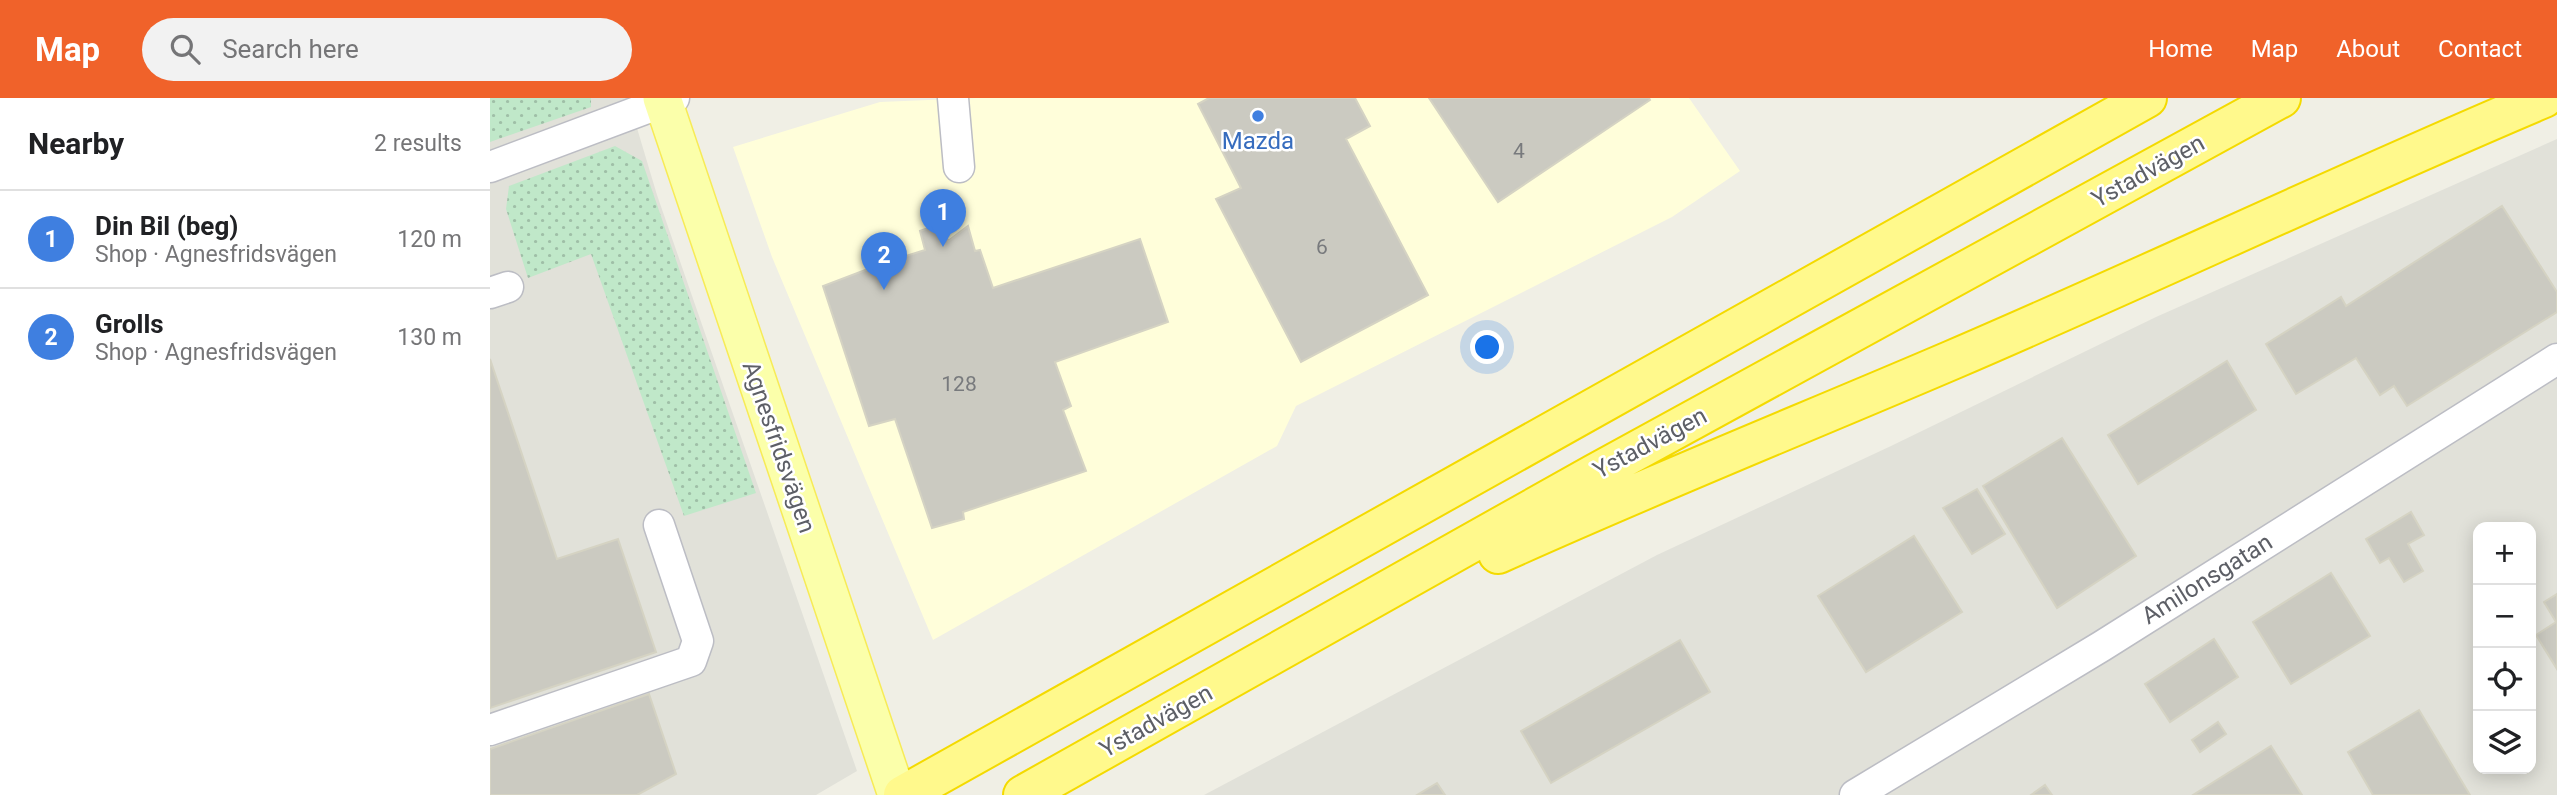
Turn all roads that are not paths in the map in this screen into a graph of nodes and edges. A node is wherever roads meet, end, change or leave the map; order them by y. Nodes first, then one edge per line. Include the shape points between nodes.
1 (953, 98) edge
2 (2147, 98) edge
3 (2281, 98) edge
4 (2544, 98) edge
5 (666, 100) edge
6 (490, 167) edge
7 (959, 167) dead end
8 (2557, 359) edge
9 (659, 525) dead end
10 (1279, 653) junction
11 (490, 730) edge
12 (897, 795) edge
13 (903, 795) edge
14 (1023, 795) edge
15 (1855, 795) edge

1 - 7 street
2 - 13 highway
3 - 10 highway, Ystadvägen via 1594,474
4 - 10 highway via 1952,360 1631,494
5 - 6 street
5 - 12 main road, Agnesfridsvägen
8 - 15 street, Amilonsgatan via 2102,646
9 - 11 street via 698,641 691,661
10 - 14 highway, Ystadvägen

